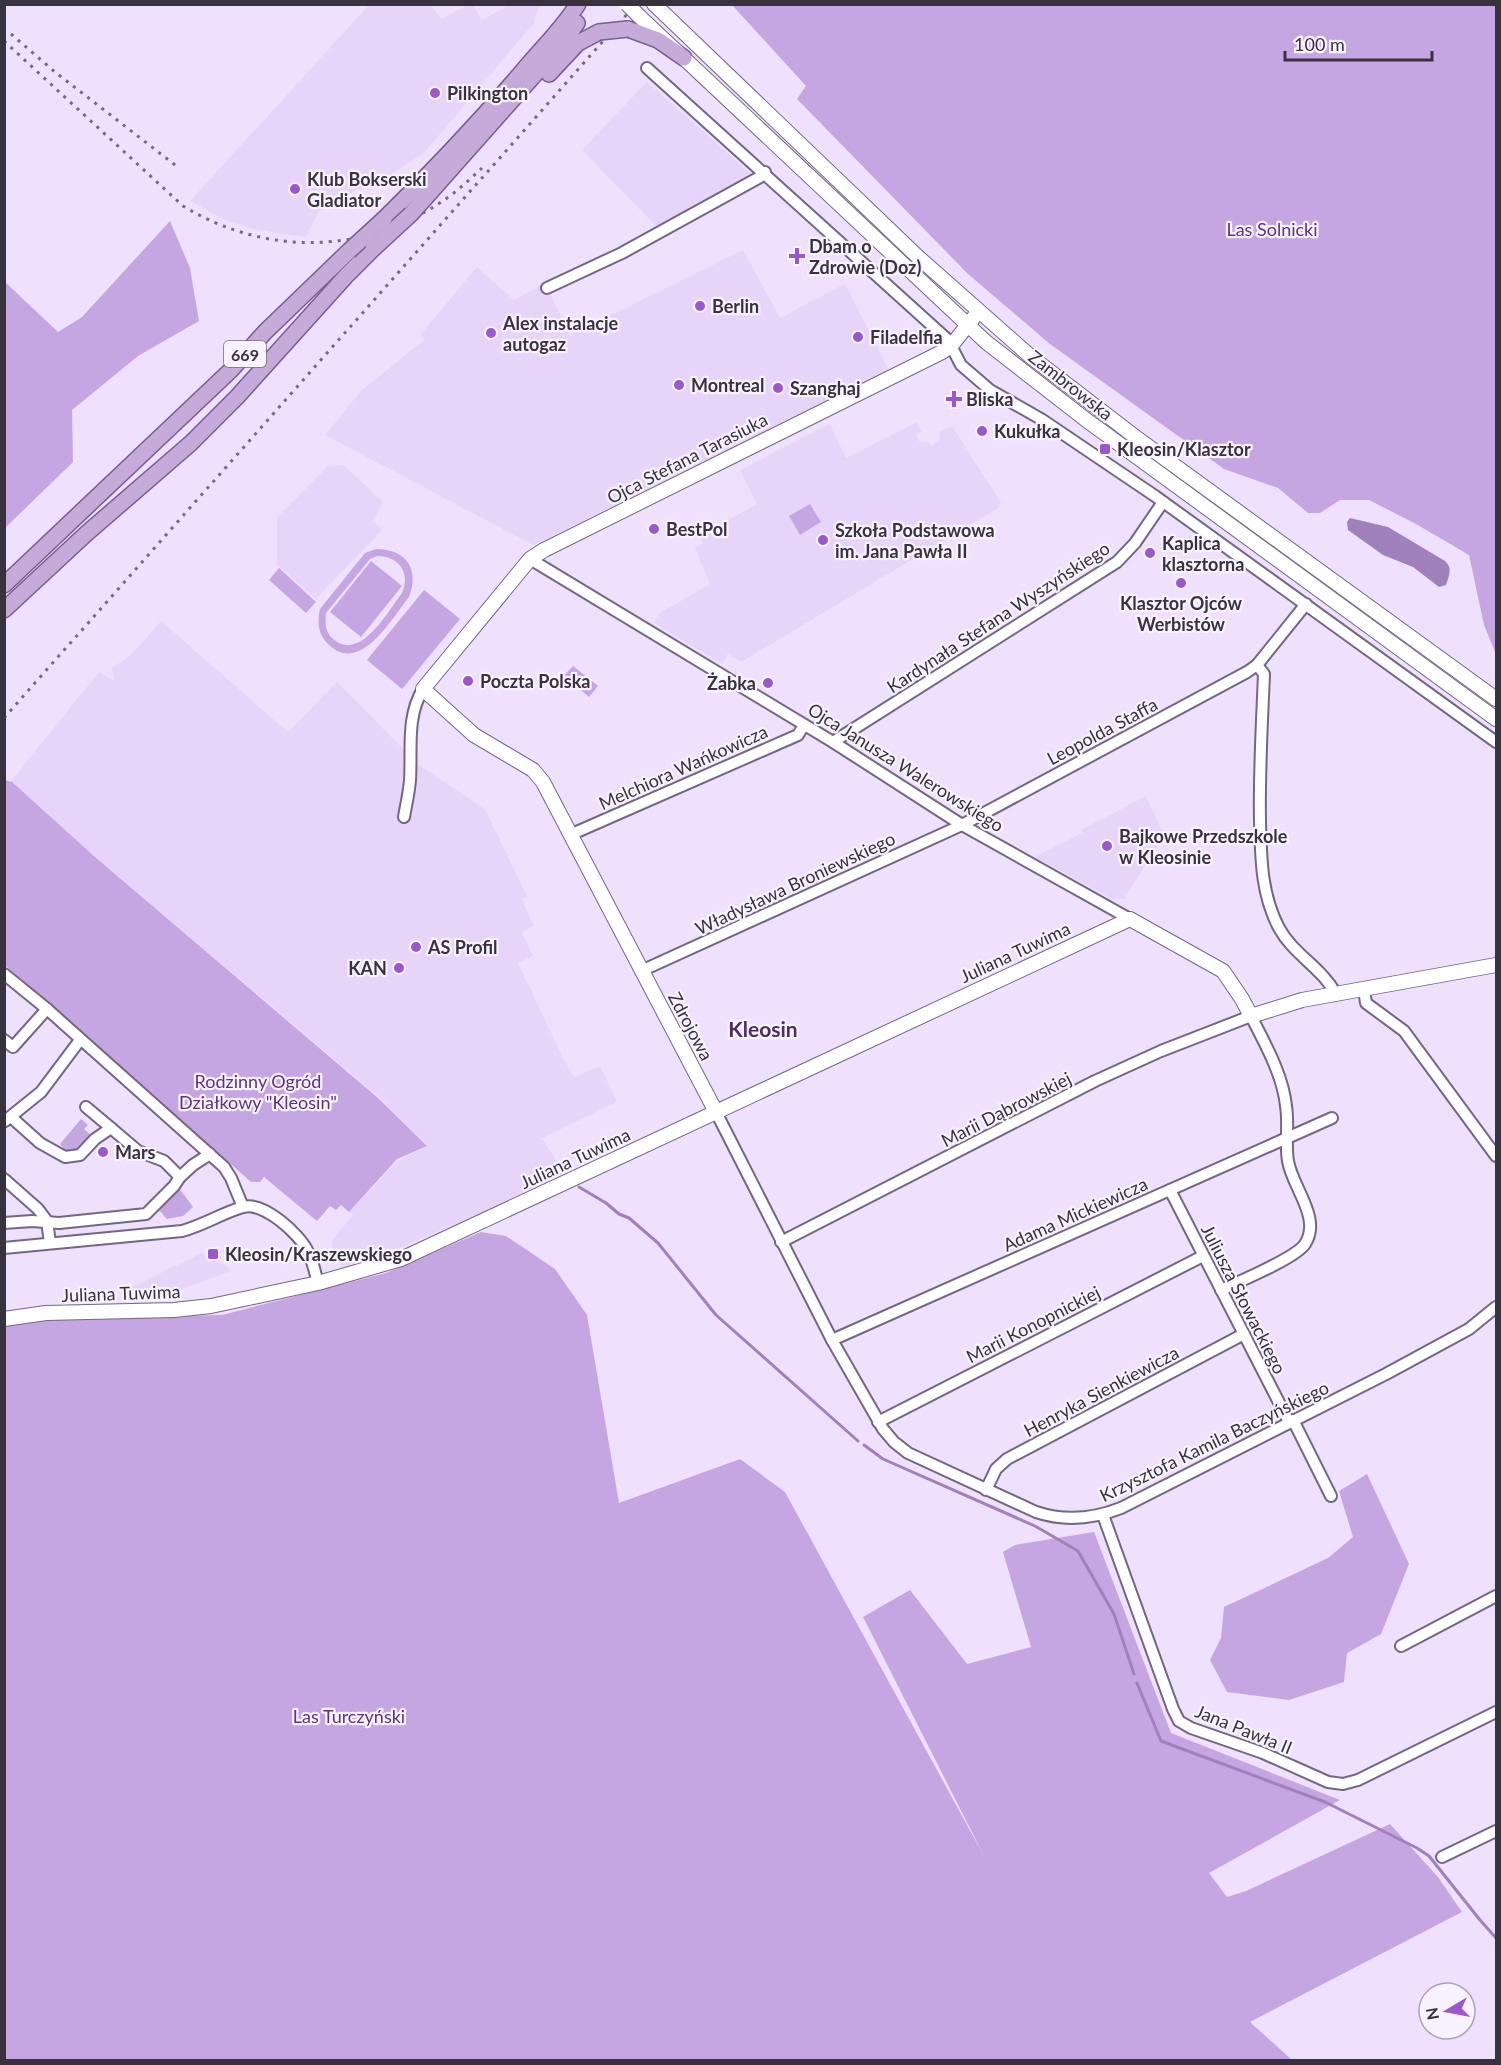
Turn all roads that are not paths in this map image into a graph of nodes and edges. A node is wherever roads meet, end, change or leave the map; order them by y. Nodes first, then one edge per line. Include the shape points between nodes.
1 (564, 4) edge
2 (578, 4) edge
3 (588, 4) edge
4 (627, 4) edge
5 (654, 4) edge
6 (550, 41) junction
7 (684, 58) junction
8 (647, 68) dead end
9 (765, 172) junction
10 (411, 214) junction
11 (547, 288) dead end
12 (978, 312) junction
13 (968, 327) junction
14 (951, 346) junction
15 (1163, 502) junction
16 (530, 559) junction
17 (4, 585) edge
18 (1306, 604) junction
19 (4, 610) edge
20 (1257, 665) junction
21 (423, 689) junction
22 (1497, 699) edge
23 (1497, 719) edge
24 (804, 726) junction
25 (833, 742) junction
26 (1497, 742) edge
27 (404, 818) dead end
28 (962, 825) junction
29 (572, 834) junction
30 (1130, 919) junction
31 (1497, 965) edge
32 (641, 971) junction
33 (4, 974) edge
34 (1364, 990) junction
35 (1335, 994) junction
36 (47, 1009) junction
37 (1251, 1016) junction
38 (80, 1040) junction
39 (9, 1043) edge
40 (4, 1055) edge
41 (86, 1107) dead end
42 (716, 1113) junction
43 (1332, 1118) dead end
44 (8, 1119) edge
45 (111, 1128) junction
46 (1287, 1136) junction
47 (210, 1154) junction
48 (1497, 1156) edge
49 (180, 1177) junction
50 (4, 1179) edge
51 (1170, 1190) junction
52 (243, 1207) junction
53 (47, 1221) junction
54 (4, 1223) edge
55 (781, 1242) junction
56 (50, 1243) junction
57 (4, 1248) edge
58 (1203, 1256) junction
59 (318, 1283) junction
60 (1221, 1290) junction
61 (1496, 1311) edge
62 (4, 1318) edge
63 (1244, 1334) junction
64 (832, 1340) junction
65 (1291, 1421) junction
66 (878, 1422) junction
67 (986, 1490) junction
68 (1331, 1496) dead end
69 (1103, 1515) junction
70 (1497, 1596) edge
71 (1401, 1646) dead end
72 (1497, 1712) edge
73 (1497, 1831) edge
74 (1442, 1857) dead end

1 - 6 main road
2 - 6 main road
3 - 10 main road via 561,45
4 - 7 street, Zambrowska, bridge
5 - 12 street, Zambrowska
6 - 17 main road, 669, bridge via 436,168
7 - 10 main road, bridge via 658,40 628,29 588,36 477,154
7 - 13 street, Zambrowska
8 - 9 street
9 - 11 street via 622,253
9 - 14 street
10 - 19 main road, 669, bridge via 346,276 191,443
12 - 13 street, Ojca Stefana Tarasiuka
12 - 22 street, Zambrowska via 1138,439
13 - 14 street, Ojca Stefana Tarasiuka
13 - 23 street, Zambrowska via 1085,419
14 - 15 street via 967,372 990,390 1041,419
14 - 16 street, Ojca Stefana Tarasiuka
15 - 18 street
15 - 25 street, Kardynała Stefana Wyszyńskiego via 1117,562
16 - 21 street
16 - 24 street, Ojca Janusza Walerowskiego
18 - 20 street
18 - 26 street
20 - 28 street, Leopolda Staffa
20 - 35 street via 1264,674 1259,797 1265,892 1285,938 1331,985
21 - 27 street via 415,704
21 - 29 street, Zdrojowa via 474,735 533,771
24 - 25 street, Ojca Janusza Walerowskiego
24 - 29 street, Melchiora Wańkowicza via 798,735
25 - 28 street, Ojca Janusza Walerowskiego
28 - 30 street, Ojca Janusza Walerowskiego
28 - 32 street, Władysława Broniewskiego
29 - 32 street, Zdrojowa
30 - 37 street, Ojca Janusza Walerowskiego via 1223,971
30 - 42 street, Juliana Tuwima
31 - 34 street
32 - 42 street, Zdrojowa
33 - 36 street
34 - 35 street
34 - 48 street via 1366,1003 1404,1031
35 - 37 street
36 - 38 street
36 - 39 street
37 - 46 street via 1281,1082 1287,1106
37 - 55 street, Marii Dąbrowskiej via 1095,1081
38 - 44 street via 40,1092
38 - 47 street
39 - 40 street
41 - 45 street
42 - 55 street, Zdrojowa
42 - 59 street, Juliana Tuwima via 401,1259
43 - 46 street, Adama Mickiewicza
44 - 45 street via 65,1157 80,1155
45 - 49 street via 138,1151 167,1163
46 - 51 street, Adama Mickiewicza
46 - 60 street via 1291,1176 1311,1224 1305,1245
47 - 49 street
47 - 52 street via 231,1178
49 - 53 street via 146,1214
50 - 53 street
51 - 58 street, Juliusza Słowackiego
51 - 64 street, Adama Mickiewicza
52 - 56 street via 182,1231
52 - 59 street via 266,1210 298,1237 310,1254
53 - 54 street
53 - 56 street
55 - 64 street, Zdrojowa
56 - 57 street
58 - 60 street, Juliusza Słowackiego
58 - 66 street, Marii Konopnickiej
59 - 62 street, Juliana Tuwima via 193,1308
60 - 63 street, Juliusza Słowackiego
61 - 65 street, Krzysztofa Kamila Baczyńskiego via 1469,1329
63 - 65 street, Juliusza Słowackiego
63 - 67 street, Henryka Sienkiewicza via 1006,1460 996,1469
64 - 66 street, Zdrojowa
65 - 68 street, Juliusza Słowackiego
65 - 69 street, Krzysztofa Kamila Baczyńskiego
66 - 67 street, Krzysztofa Kamila Baczyńskiego via 908,1453
67 - 69 street, Krzysztofa Kamila Baczyńskiego via 1052,1517
69 - 72 street, Jana Pawła II via 1173,1709 1179,1721 1191,1728 1263,1753 1328,1782 1343,1784
70 - 71 street
73 - 74 street

